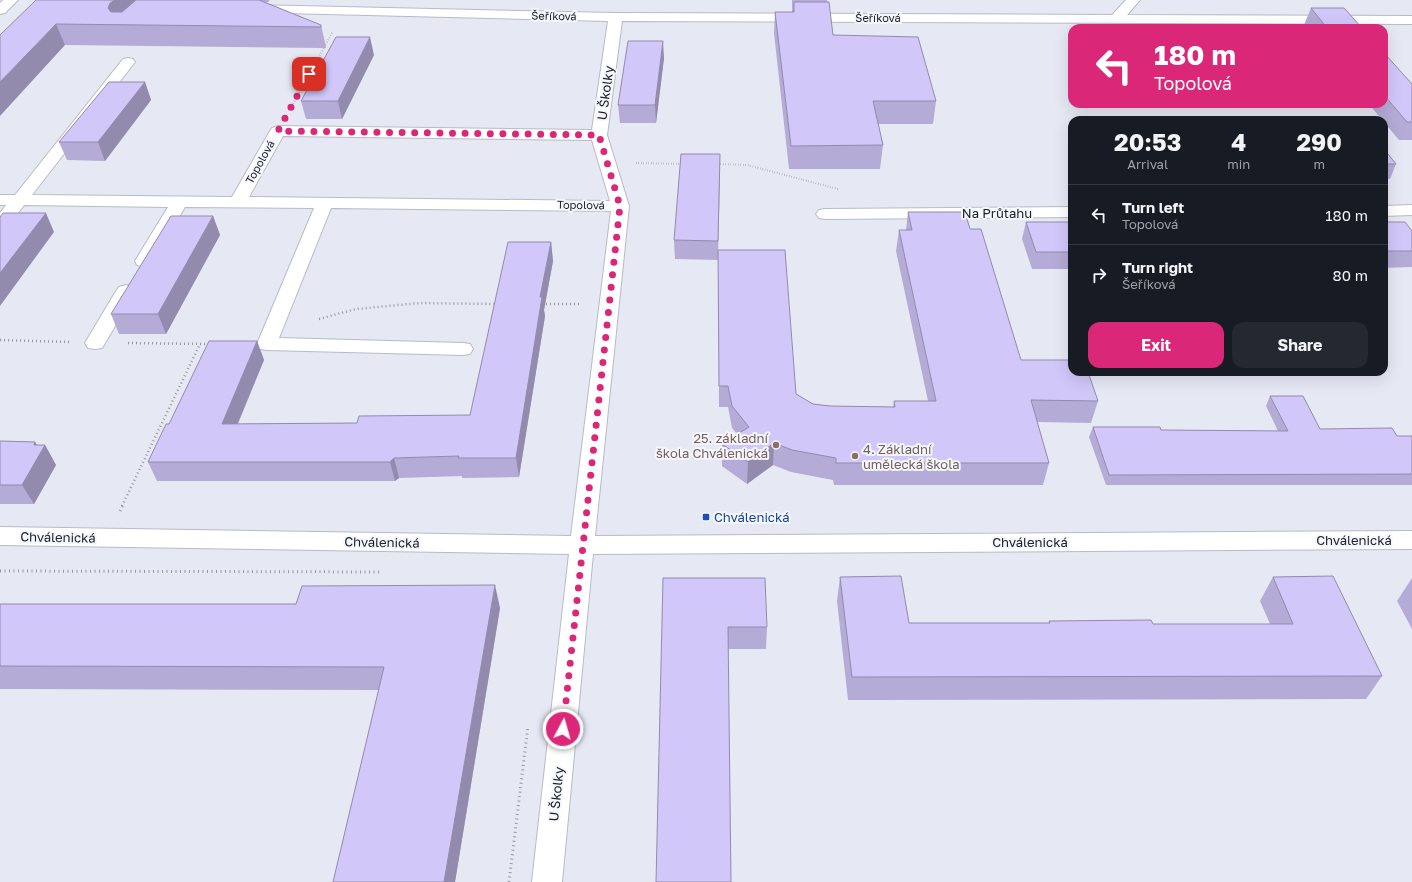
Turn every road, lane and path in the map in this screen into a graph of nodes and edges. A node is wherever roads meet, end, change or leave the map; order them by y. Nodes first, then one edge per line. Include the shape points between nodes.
1 (10, 0) edge
2 (547, 0) edge
3 (1133, 0) edge
4 (283, 4) edge
5 (233, 9) edge
6 (0, 10) edge
7 (344, 10) junction
8 (542, 16) junction
9 (616, 17) junction
10 (1117, 18) junction
11 (1412, 20) edge
12 (128, 62) dead end
13 (278, 131) junction
14 (599, 135) junction
15 (608, 162) junction
16 (686, 164) edge
17 (716, 164) edge
18 (844, 190) dead end
19 (21, 199) junction
20 (0, 200) edge
21 (180, 201) junction
22 (238, 201) junction
23 (325, 202) junction
24 (620, 206) junction
25 (1412, 210) edge
26 (1388, 211) edge
27 (1068, 212) edge
28 (825, 214) dead end
29 (0, 225) edge
30 (583, 297) dead end
31 (501, 304) edge
32 (538, 304) edge
33 (318, 319) dead end
34 (0, 340) edge
35 (95, 343) junction
36 (200, 344) junction
37 (215, 344) edge
38 (463, 349) dead end
39 (118, 514) dead end
40 (0, 536) edge
41 (1412, 540) edge
42 (582, 545) junction
43 (0, 571) edge
44 (381, 572) dead end
45 (529, 723) dead end
46 (509, 882) edge
47 (547, 882) edge

1 - 6 street
2 - 8 street
3 - 10 street
4 - 5 street, Šeříková
4 - 7 street, Šeříková
7 - 8 street, Šeříková
7 - 13 path
8 - 9 street, Šeříková
9 - 10 street, Šeříková via 689,11 998,12
9 - 14 street, U Školky
10 - 11 street, Šeříková
12 - 19 street
13 - 14 street, Topolová
13 - 22 street, Topolová
14 - 15 street, U Školky
15 - 16 path
15 - 24 street, U Školky
17 - 18 path via 747,165
19 - 20 street, Topolová
19 - 21 street, Topolová
19 - 29 street
21 - 22 street, Topolová
21 - 35 street
22 - 23 street, Topolová
23 - 24 street, Topolová
23 - 38 street via 267,344
24 - 42 street, U Školky
25 - 26 street
27 - 28 street, Na Průtahu
30 - 32 path via 582,304
31 - 33 path via 420,303 356,309
34 - 35 path
35 - 36 path
36 - 37 path
36 - 39 path
40 - 42 street, Chválenická
41 - 42 street, Chválenická
42 - 47 street, U Školky
43 - 44 path
45 - 46 path

